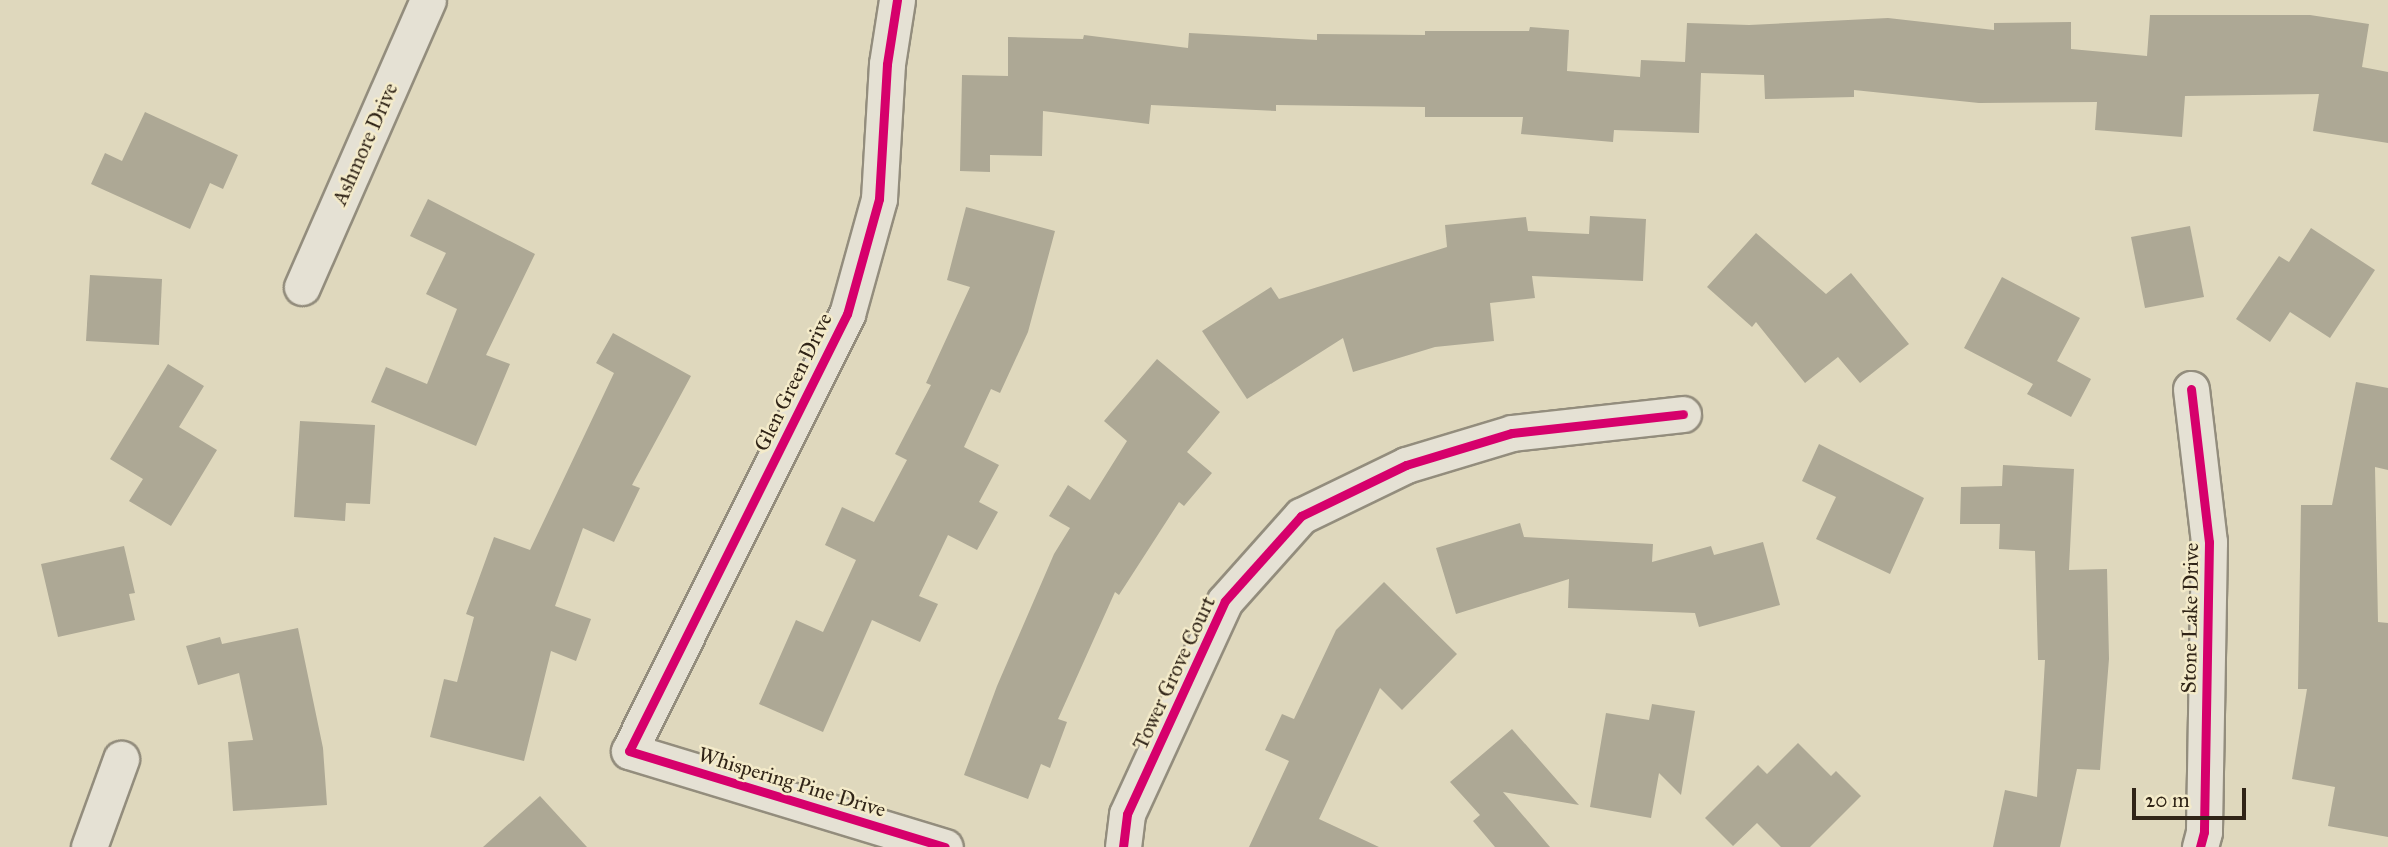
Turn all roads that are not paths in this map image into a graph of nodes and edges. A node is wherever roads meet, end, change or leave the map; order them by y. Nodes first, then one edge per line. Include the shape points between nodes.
1 (428, 0) edge
2 (897, 0) edge
3 (302, 287) dead end
4 (2191, 389) dead end
5 (1684, 414) dead end
6 (629, 751) joint
7 (121, 759) dead end
8 (89, 847) edge
9 (945, 847) edge
10 (1123, 847) edge
11 (2200, 847) edge

1 - 3 street, Ashmore Drive
2 - 6 street, Glen Green Drive via 887,64 878,199 847,314
4 - 11 street, Stone Lake Drive via 2209,542 2204,832
5 - 10 street, Tower Grove Court via 1512,433 1406,465 1301,516 1225,601 1127,814
6 - 9 street, Whispering Pine Drive
7 - 8 street

